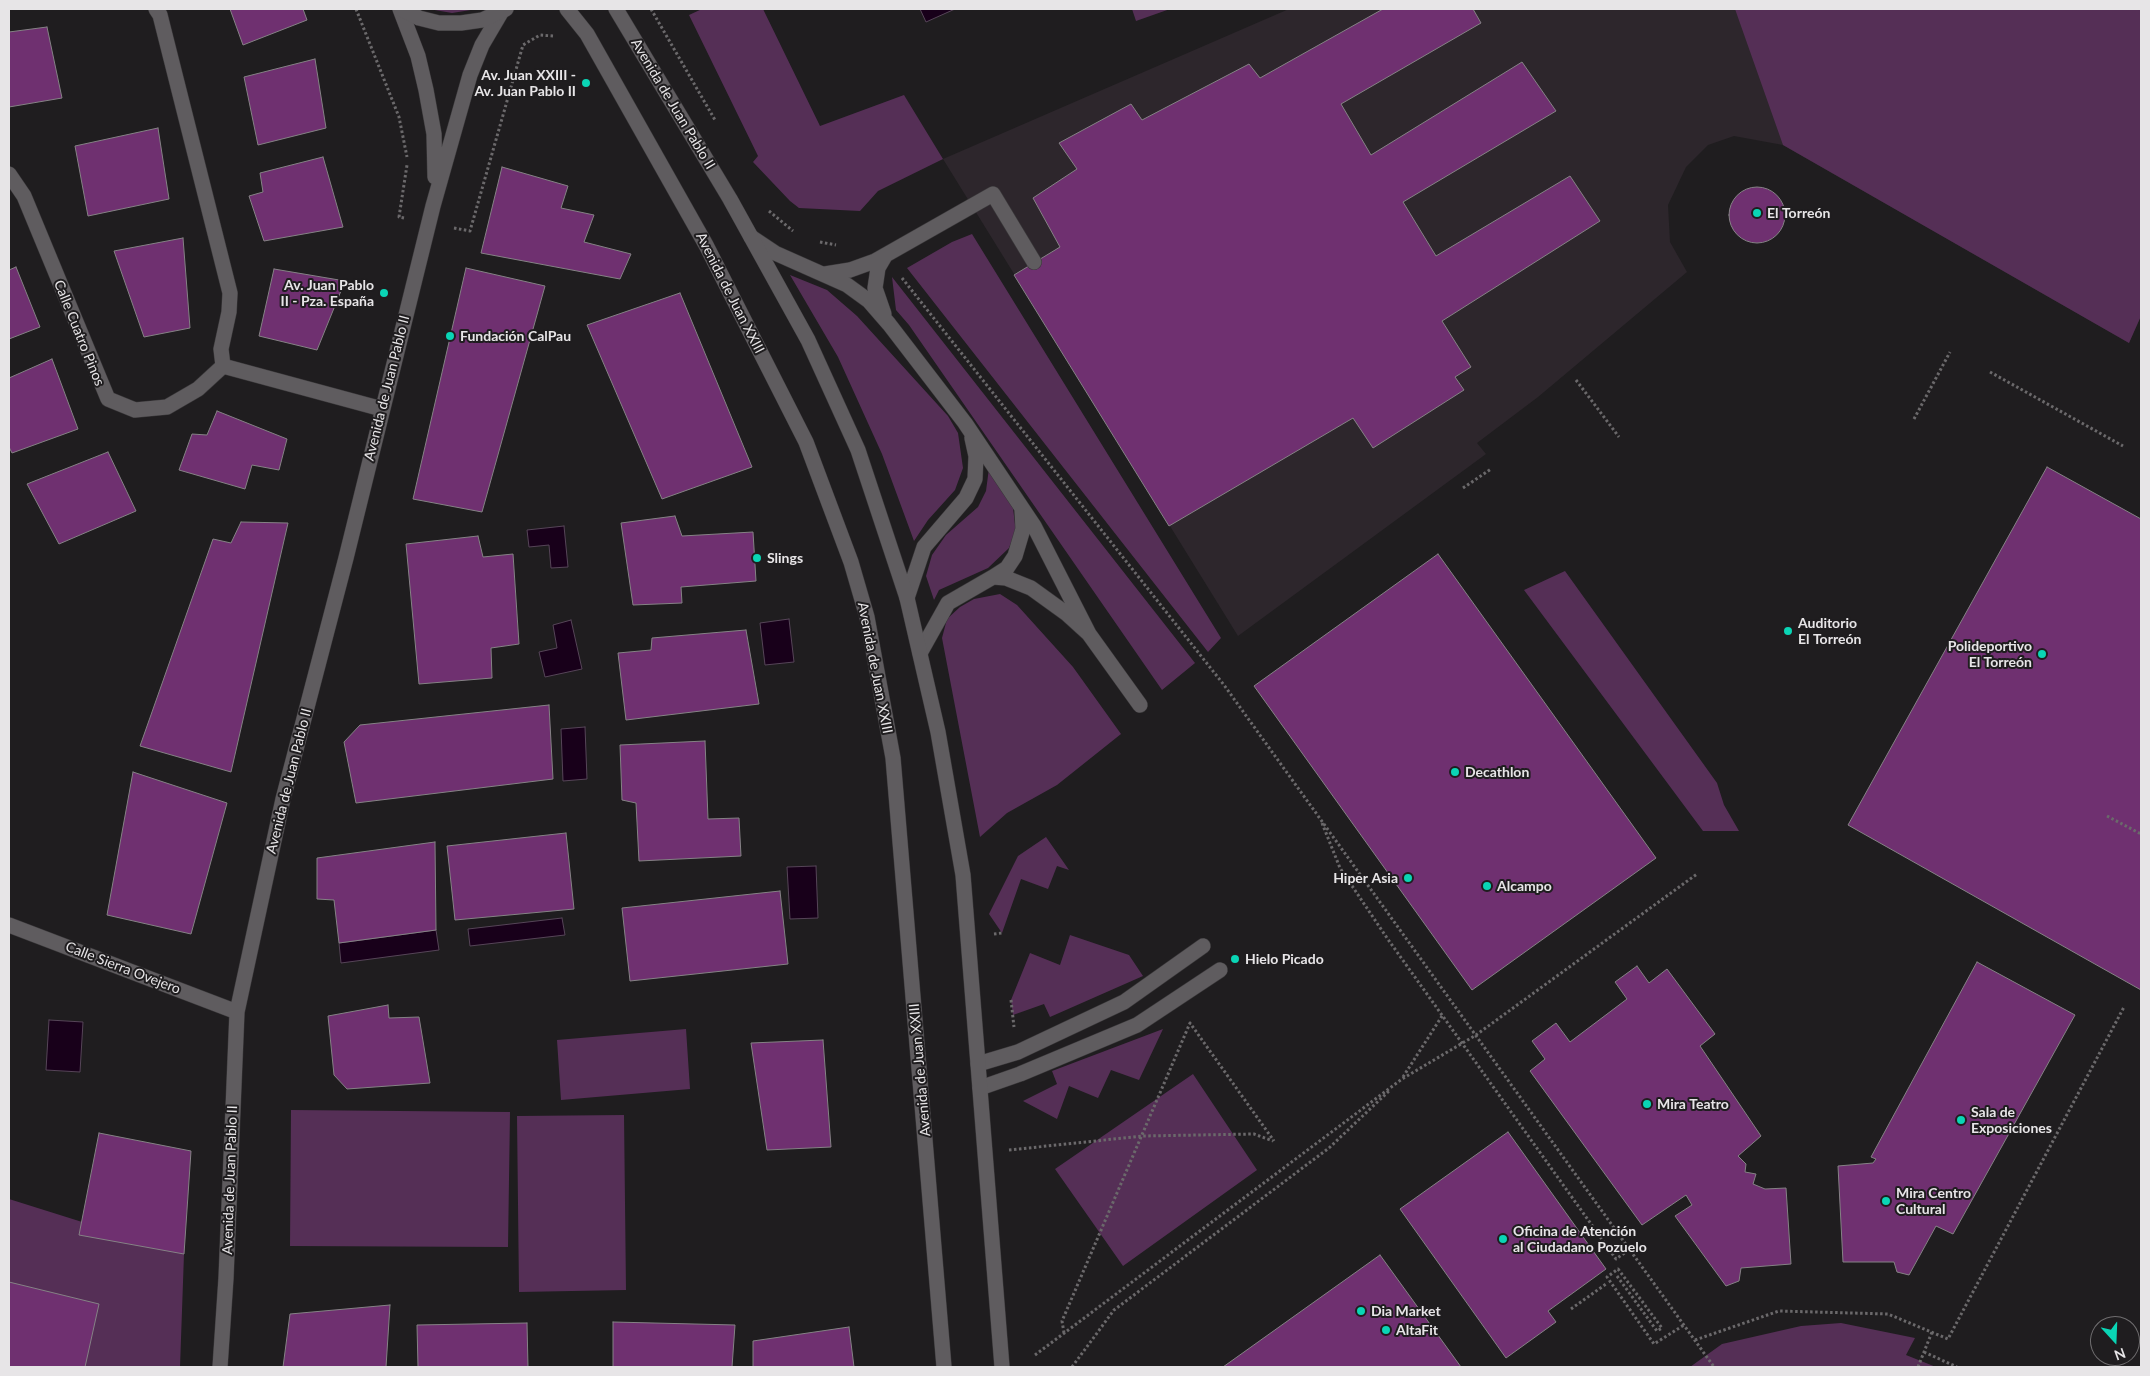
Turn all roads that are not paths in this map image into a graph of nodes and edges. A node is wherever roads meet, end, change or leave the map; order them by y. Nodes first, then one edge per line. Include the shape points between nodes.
1 (156, 9) edge
2 (401, 9) edge
3 (567, 9) edge
4 (616, 9) edge
5 (504, 10) edge
6 (9, 174) edge
7 (433, 206) junction
8 (751, 237) junction
9 (885, 256) junction
10 (1034, 262) dead end
11 (825, 274) junction
12 (889, 324) junction
13 (223, 366) junction
14 (382, 408) junction
15 (970, 430) junction
16 (1022, 507) junction
17 (994, 577) junction
18 (907, 598) junction
19 (1089, 634) junction
20 (920, 653) junction
21 (1140, 705) dead end
22 (9, 925) edge
23 (1203, 946) dead end
24 (1220, 970) dead end
25 (237, 1012) junction
26 (978, 1064) junction
27 (980, 1088) junction
28 (220, 1367) edge
29 (944, 1367) edge
30 (1002, 1367) edge

1 - 13 main road via 230,293 230,312 221,349
2 - 5 main road via 440,23 482,20
2 - 7 main road, Avenida de Juan Pablo II via 418,56 432,127 436,160
3 - 29 main road, Avenida de Juan XXIII via 587,34 706,245 806,442 851,562 867,617 893,758
4 - 8 main road, Avenida de Juan Pablo II
5 - 7 main road, Avenida de Juan Pablo II via 482,45 470,76
6 - 13 main road, Calle Cuatro Pinos via 24,196 108,399 135,410 167,407 198,389
7 - 14 main road, Avenida de Juan Pablo II
8 - 11 main road via 775,253
8 - 18 main road via 808,340 858,450
9 - 10 main road via 992,194
9 - 11 main road via 850,270
9 - 12 main road via 878,268 875,288
11 - 12 main road via 858,292
12 - 15 main road
13 - 14 main road
14 - 25 main road, Avenida de Juan Pablo II via 283,799
15 - 16 main road
15 - 18 main road via 976,456 975,479 966,498 924,547
16 - 17 main road via 1020,544 1007,568
16 - 19 main road via 1047,549
17 - 19 main road via 1018,582 1044,595
17 - 20 main road via 948,603
18 - 20 main road
19 - 21 main road
20 - 26 main road via 938,732 963,875
22 - 25 main road, Calle Sierra Ovejero
23 - 26 main road via 1124,1002 1018,1052
24 - 27 main road via 1137,1025
25 - 28 main road, Avenida de Juan Pablo II
26 - 27 main road
27 - 30 main road

